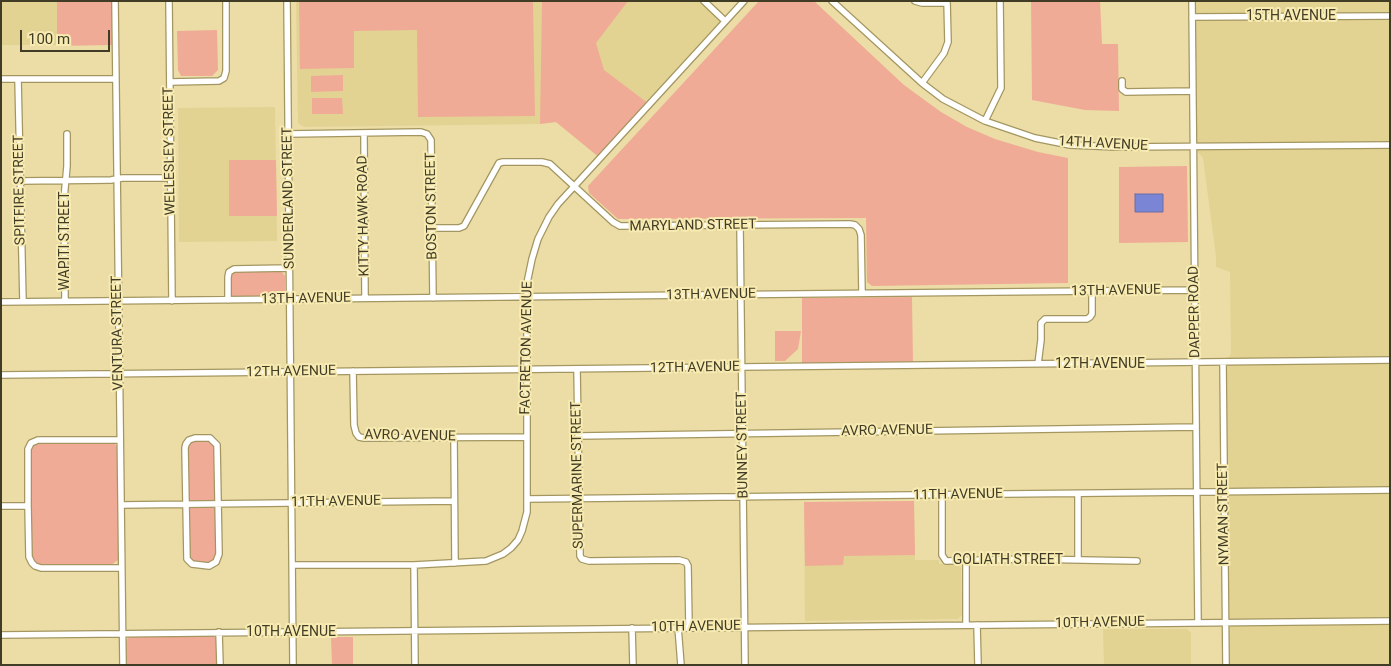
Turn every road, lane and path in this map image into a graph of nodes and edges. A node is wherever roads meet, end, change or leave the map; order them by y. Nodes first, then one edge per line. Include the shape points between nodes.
1 (114, 1) edge
2 (169, 1) edge
3 (226, 1) edge
4 (287, 1) edge
5 (704, 1) edge
6 (744, 1) edge
7 (832, 1) edge
8 (915, 1) edge
9 (1000, 1) edge
10 (1192, 1) edge
11 (947, 2) edge
12 (1390, 16) edge
13 (1192, 17) junction
14 (725, 21) junction
15 (1, 79) edge
16 (18, 79) junction
17 (115, 79) junction
18 (1122, 81) dead end
19 (170, 82) junction
20 (922, 83) junction
21 (1192, 91) junction
22 (985, 121) junction
23 (364, 133) junction
24 (67, 134) dead end
25 (288, 134) junction
26 (1390, 145) edge
27 (1193, 147) junction
28 (171, 178) junction
29 (116, 179) junction
30 (20, 181) junction
31 (65, 181) junction
32 (574, 186) junction
33 (740, 225) junction
34 (432, 228) junction
35 (290, 268) junction
36 (1195, 290) junction
37 (1092, 291) junction
38 (862, 293) junction
39 (741, 294) junction
40 (526, 297) junction
41 (366, 298) junction
42 (433, 298) junction
43 (290, 299) junction
44 (172, 300) junction
45 (228, 300) junction
46 (118, 301) junction
47 (1, 302) edge
48 (23, 302) junction
49 (66, 302) junction
50 (1390, 360) edge
51 (1196, 363) junction
52 (1223, 363) junction
53 (1038, 364) junction
54 (742, 367) junction
55 (526, 368) junction
56 (577, 369) junction
57 (354, 371) junction
58 (290, 372) junction
59 (119, 374) junction
60 (1, 375) edge
61 (1196, 427) junction
62 (742, 434) junction
63 (578, 436) junction
64 (527, 437) junction
65 (454, 438) junction
66 (120, 440) junction
67 (1390, 490) edge
68 (1197, 492) junction
69 (1224, 492) junction
70 (1078, 494) junction
71 (942, 495) junction
72 (743, 497) junction
73 (578, 498) junction
74 (527, 499) junction
75 (454, 501) junction
76 (292, 503) junction
77 (186, 504) junction
78 (218, 504) junction
79 (120, 505) junction
80 (1, 506) edge
81 (28, 506) junction
82 (966, 560) junction
83 (1078, 560) junction
84 (1137, 561) dead end
85 (455, 563) junction
86 (292, 565) junction
87 (414, 565) junction
88 (121, 568) junction
89 (1390, 621) edge
90 (1198, 622) junction
91 (1226, 623) junction
92 (966, 625) junction
93 (977, 625) junction
94 (689, 627) junction
95 (745, 627) junction
96 (632, 628) junction
97 (678, 628) junction
98 (415, 630) junction
99 (219, 632) junction
100 (293, 632) junction
101 (122, 633) junction
102 (1, 634) edge
103 (123, 665) edge
104 (220, 665) edge
105 (293, 665) edge
106 (415, 665) edge
107 (633, 665) edge
108 (682, 665) edge
109 (745, 665) edge
110 (978, 665) edge
111 (1226, 665) edge

1 - 17 street, VENTURA STREET
2 - 19 street, WELLESLEY STREET
3 - 19 street via 224,78 218,81
4 - 25 street, SUNDERLAND STREET
5 - 14 street
6 - 14 street, FACTRETON AVENUE
7 - 20 street, 14TH AVENUE
8 - 11 street
9 - 22 street via 1001,88
10 - 13 street, DAPPER ROAD
11 - 20 street via 948,42 944,53
12 - 13 street, 15TH AVENUE
13 - 21 street, DAPPER ROAD
14 - 32 street, FACTRETON AVENUE
15 - 16 street
16 - 17 street
16 - 30 street, SPITFIRE STREET
17 - 29 street, VENTURA STREET
18 - 21 street via 1122,90 1126,92
19 - 28 street, WELLESLEY STREET
20 - 22 street, 14TH AVENUE via 943,99
21 - 27 street, DAPPER ROAD
22 - 27 street, 14TH AVENUE via 1021,134 1070,145
23 - 25 street, BOSTON STREET
23 - 34 street, BOSTON STREET via 427,134 431,140
23 - 41 street, KITTY HAWK ROAD
24 - 31 street, WAPITI STREET
25 - 35 street, SUNDERLAND STREET
26 - 27 street, 14TH AVENUE
27 - 36 street, DAPPER ROAD
28 - 29 street
28 - 44 street, WELLESLEY STREET
29 - 31 street
29 - 46 street, VENTURA STREET
30 - 31 street
30 - 48 street, SPITFIRE STREET
31 - 49 street, WAPITI STREET
32 - 33 street, MARYLAND STREET via 620,226
32 - 34 street, MARYLAND STREET via 546,162 503,162 496,167 464,226
32 - 40 street, FACTRETON AVENUE via 549,217 538,239 528,272
33 - 38 street, MARYLAND STREET via 855,225 861,235
33 - 39 street, BUNNEY STREET
34 - 42 street, BOSTON STREET
35 - 43 street, SUNDERLAND STREET
35 - 45 street via 234,269 228,277
36 - 37 street, 13TH AVENUE
36 - 51 street, DAPPER ROAD
37 - 38 street, 13TH AVENUE
37 - 53 street via 1092,314 1088,318 1045,319 1041,322
38 - 39 street, 13TH AVENUE
39 - 40 street, 13TH AVENUE
39 - 54 street, BUNNEY STREET
40 - 42 street, 13TH AVENUE
40 - 55 street, FACTRETON AVENUE
41 - 42 street, 13TH AVENUE
41 - 43 street, 13TH AVENUE
43 - 45 street, 13TH AVENUE
43 - 58 street, SUNDERLAND STREET
44 - 45 street, 13TH AVENUE
44 - 46 street, 13TH AVENUE
46 - 49 street, 13TH AVENUE
46 - 59 street, VENTURA STREET
47 - 48 street, 13TH AVENUE
48 - 49 street, 13TH AVENUE
50 - 52 street, 12TH AVENUE
51 - 52 street, 12TH AVENUE
51 - 53 street, 12TH AVENUE
51 - 61 street, DAPPER ROAD
52 - 69 street, NYMAN STREET
53 - 54 street, 12TH AVENUE
54 - 56 street, 12TH AVENUE
54 - 62 street, BUNNEY STREET
55 - 56 street, 12TH AVENUE
55 - 57 street, 12TH AVENUE
55 - 64 street, FACTRETON AVENUE
56 - 63 street, SUPERMARINE STREET
57 - 58 street, 12TH AVENUE
57 - 65 street, AVRO AVENUE via 354,425 359,436
58 - 59 street, 12TH AVENUE
58 - 76 street, SUNDERLAND STREET
59 - 60 street, 12TH AVENUE
59 - 66 street, VENTURA STREET
61 - 62 street, AVRO AVENUE
61 - 68 street, DAPPER ROAD
62 - 63 street, AVRO AVENUE
62 - 72 street, BUNNEY STREET
63 - 73 street, SUPERMARINE STREET
64 - 65 street, AVRO AVENUE
64 - 74 street, FACTRETON AVENUE
65 - 75 street
66 - 79 street, VENTURA STREET
66 - 81 street via 38,440 32,443 28,449
67 - 69 street, 11TH AVENUE
68 - 69 street, 11TH AVENUE
68 - 70 street, 11TH AVENUE
68 - 90 street, DAPPER ROAD
69 - 91 street, NYMAN STREET
70 - 71 street, 11TH AVENUE
70 - 83 street, GOLIATH STREET
71 - 72 street, 11TH AVENUE
71 - 82 street, GOLIATH STREET via 942,557 946,561
72 - 73 street, 11TH AVENUE
72 - 95 street, BUNNEY STREET
73 - 74 street, 11TH AVENUE
73 - 94 street, SUPERMARINE STREET via 582,559 679,560 688,564
74 - 85 street, FACTRETON AVENUE via 522,531 511,548 486,561
75 - 76 street, 11TH AVENUE
75 - 85 street
76 - 78 street, 11TH AVENUE
76 - 86 street, SUNDERLAND STREET
77 - 78 street, 11TH AVENUE
77 - 78 street via 187,559 192,564 204,566 214,564 219,557
77 - 78 street via 186,444 189,440 204,438 217,445
77 - 79 street, 11TH AVENUE
79 - 88 street, VENTURA STREET
80 - 81 street
81 - 88 street via 29,556 36,566
82 - 83 street, GOLIATH STREET
82 - 92 street
83 - 84 street, GOLIATH STREET
85 - 87 street, FACTRETON AVENUE
86 - 87 street, FACTRETON AVENUE
86 - 100 street, SUNDERLAND STREET
87 - 98 street
88 - 101 street, VENTURA STREET
89 - 91 street, 10TH AVENUE
90 - 91 street, 10TH AVENUE
90 - 93 street, 10TH AVENUE
91 - 111 street, NYMAN STREET
92 - 93 street, 10TH AVENUE
92 - 95 street, 10TH AVENUE
93 - 110 street
94 - 95 street, 10TH AVENUE
94 - 97 street, 10TH AVENUE
95 - 109 street, BUNNEY STREET
96 - 97 street, 10TH AVENUE
96 - 98 street, 10TH AVENUE
96 - 107 street
97 - 108 street
98 - 100 street, 10TH AVENUE
98 - 106 street
99 - 100 street, 10TH AVENUE
99 - 101 street, 10TH AVENUE
99 - 104 street
100 - 105 street, SUNDERLAND STREET
101 - 102 street, 10TH AVENUE
101 - 103 street, VENTURA STREET

